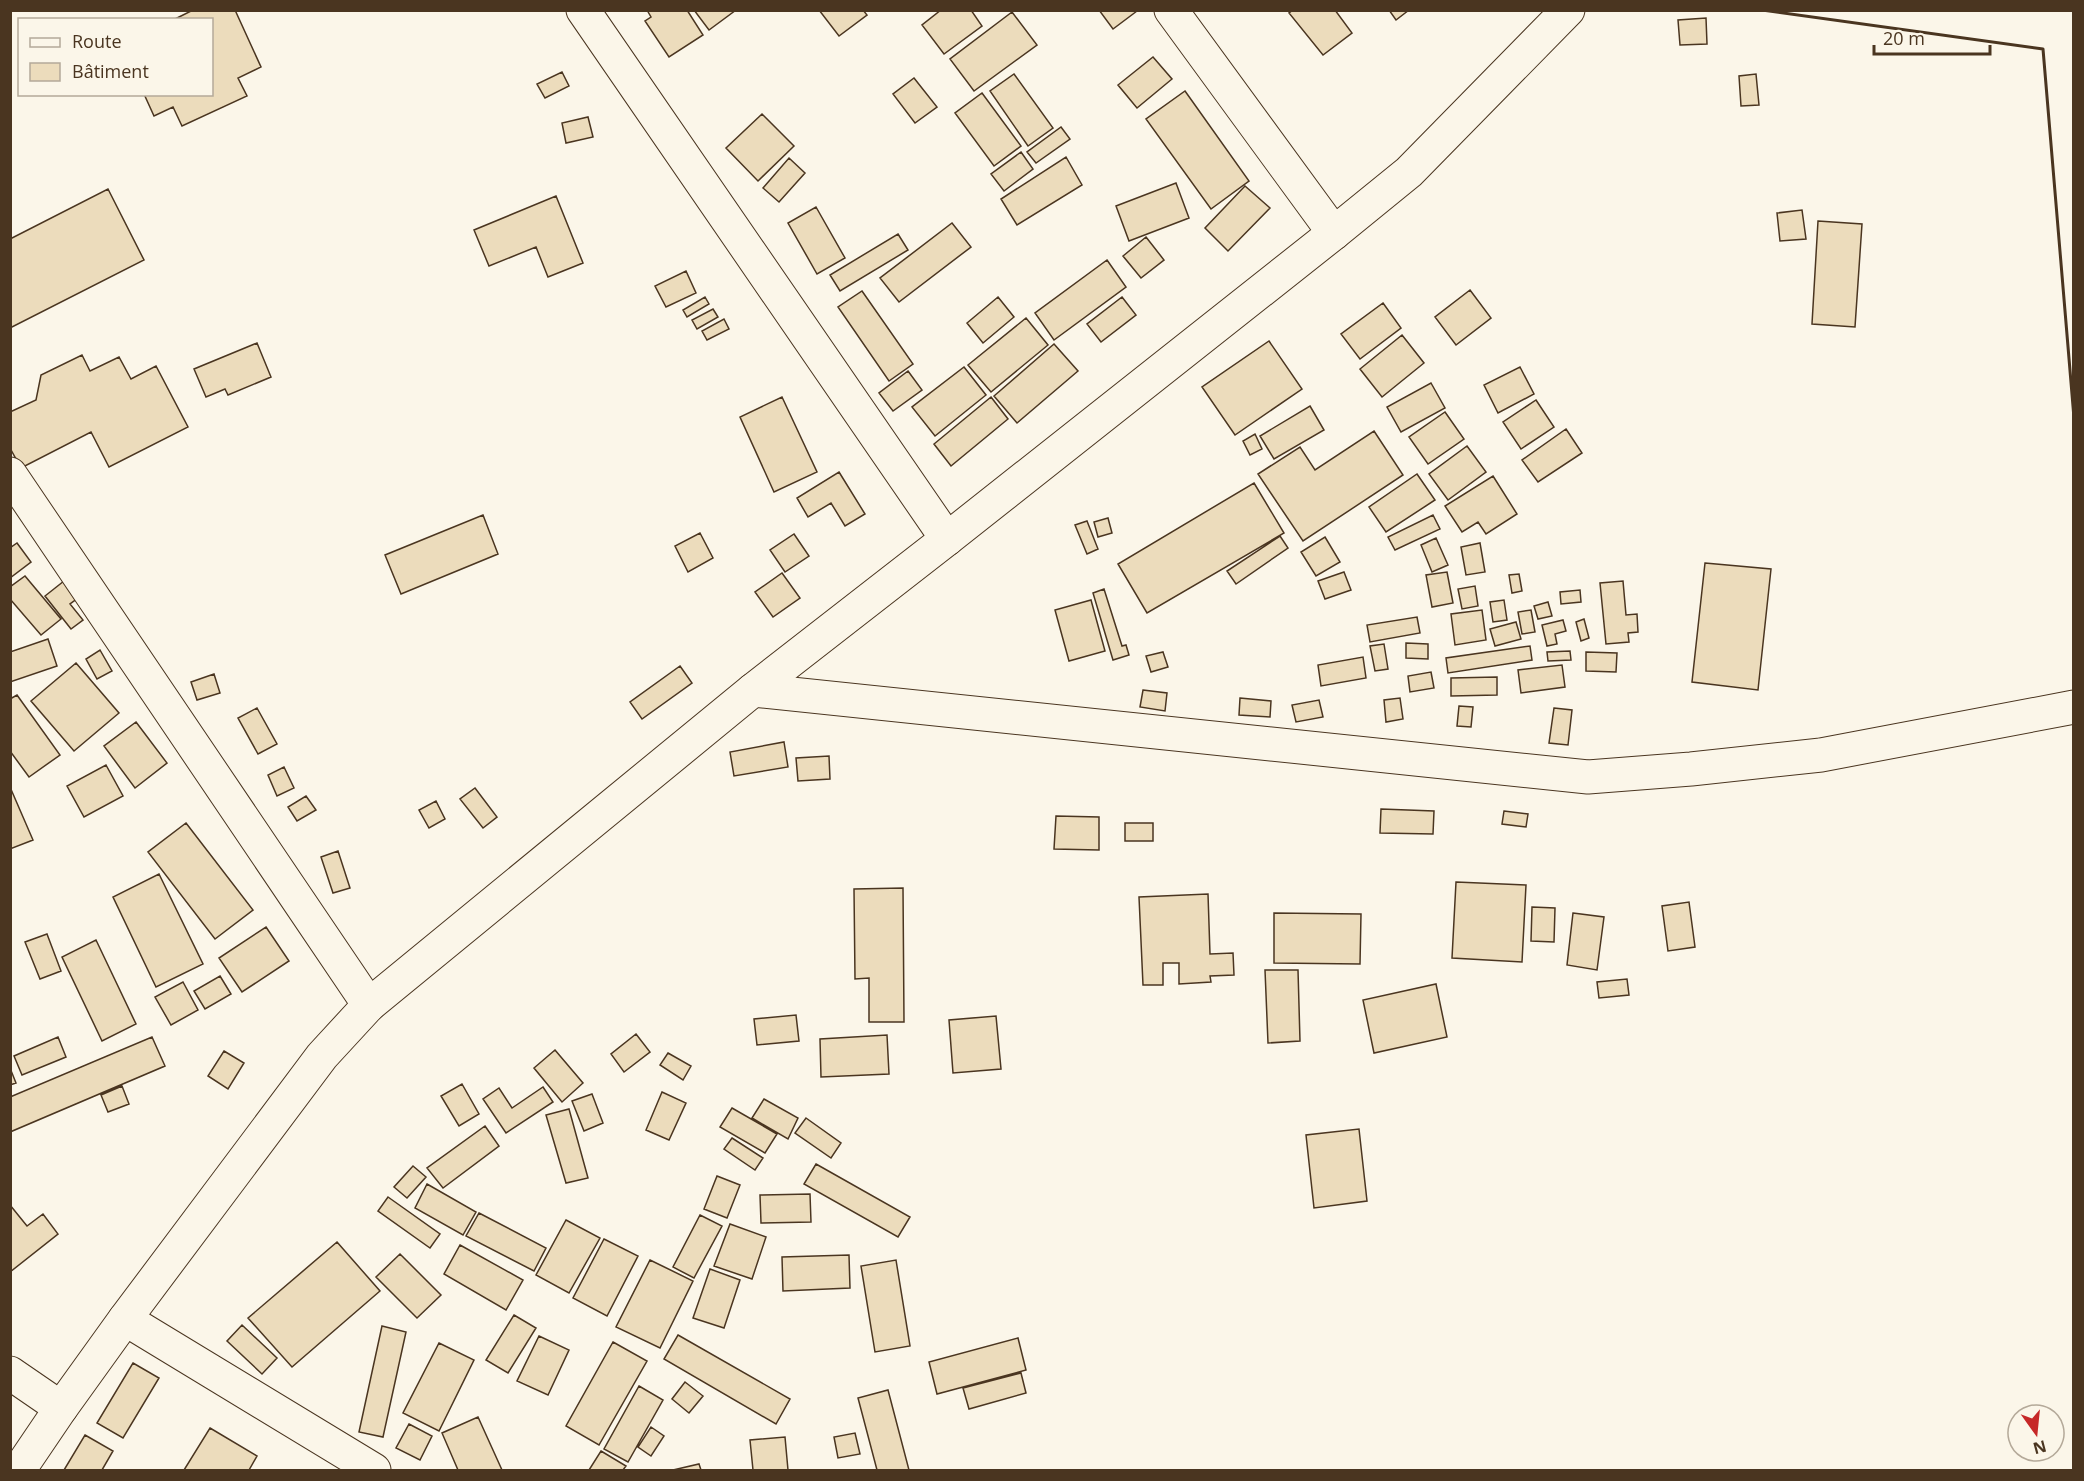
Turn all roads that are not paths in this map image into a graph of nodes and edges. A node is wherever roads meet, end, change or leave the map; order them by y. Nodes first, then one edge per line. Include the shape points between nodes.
1 (583, 10) edge
2 (1171, 10) edge
3 (1568, 10) edge
4 (1334, 233) junction
5 (10, 474) edge
6 (947, 539) junction
7 (753, 690) junction
8 (2073, 707) edge
9 (369, 1005) junction
10 (125, 1319) junction
11 (10, 1373) edge
12 (61, 1408) junction
13 (19, 1470) edge
14 (374, 1470) edge

1 - 6 main road
2 - 4 main road
3 - 4 main road via 1409,172
4 - 6 main road
5 - 9 main road
6 - 7 main road
7 - 8 main road via 1588,777 1821,755
7 - 9 main road
9 - 10 main road via 322,1056
10 - 12 main road
10 - 14 main road
11 - 12 main road
12 - 13 main road

